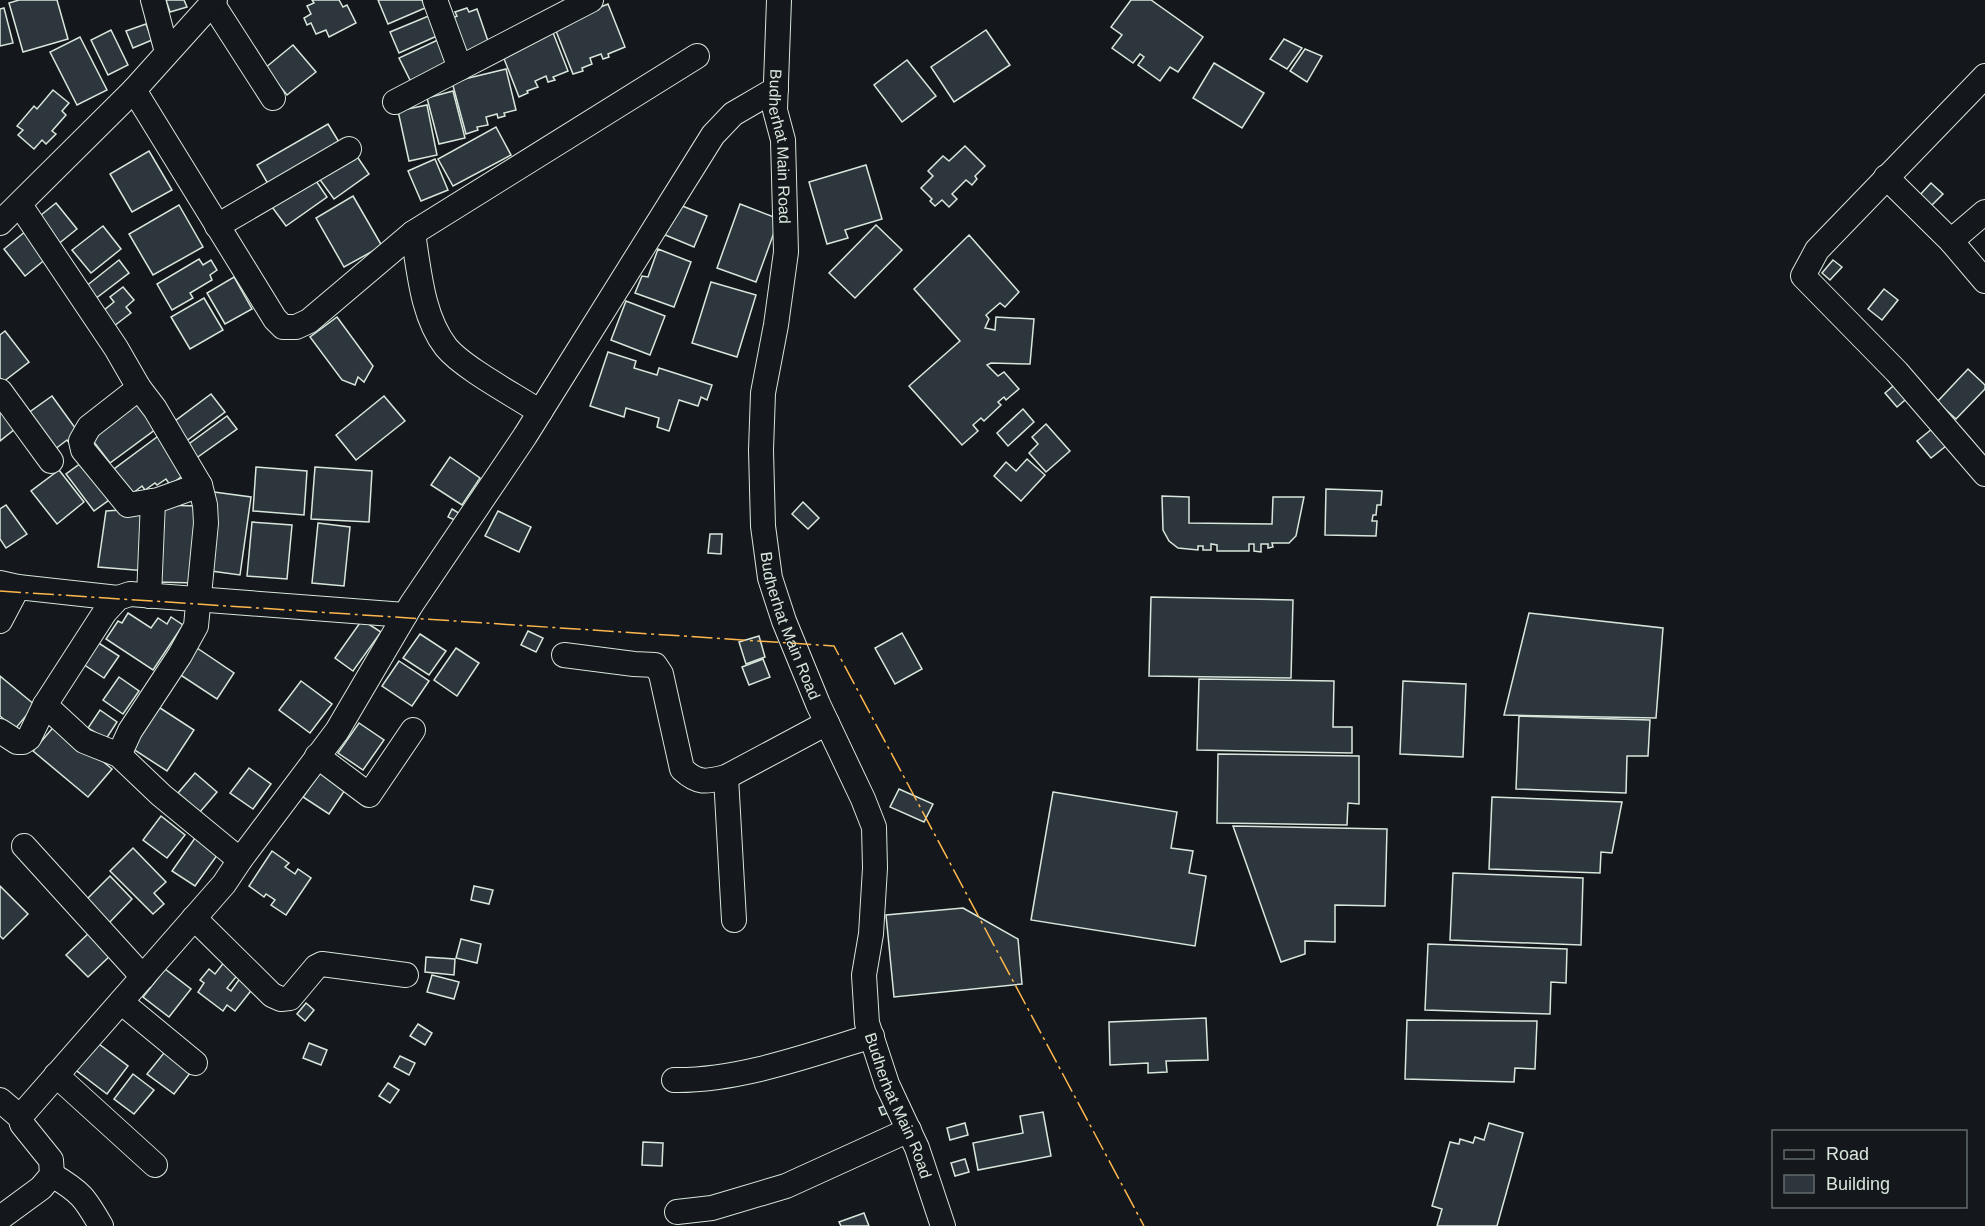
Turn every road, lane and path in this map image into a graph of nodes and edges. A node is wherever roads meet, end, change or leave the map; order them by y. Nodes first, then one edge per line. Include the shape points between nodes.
1 (153, 0) edge
2 (435, 0) edge
3 (591, 0) edge
4 (779, 0) edge
5 (214, 2) edge
6 (167, 52) junction
7 (697, 56) dead end
8 (460, 68) junction
9 (1981, 87) edge
10 (776, 89) junction
11 (134, 90) junction
12 (273, 98) dead end
13 (395, 102) dead end
14 (349, 149) dead end
15 (1886, 177) junction
16 (20, 205) junction
17 (1985, 212) edge
18 (0, 224) edge
19 (217, 226) junction
20 (413, 233) junction
21 (1951, 241) junction
22 (1985, 281) edge
23 (139, 387) junction
24 (0, 391) edge
25 (540, 412) junction
26 (51, 461) dead end
27 (1985, 474) edge
28 (200, 485) junction
29 (153, 501) junction
30 (9, 585) edge
31 (149, 596) junction
32 (118, 598) junction
33 (200, 599) junction
34 (405, 615) junction
35 (0, 621) edge
36 (564, 655) dead end
37 (45, 705) junction
38 (827, 723) junction
39 (413, 730) dead end
40 (0, 731) edge
41 (119, 755) junction
42 (317, 756) junction
43 (726, 777) junction
44 (24, 846) dead end
45 (240, 860) junction
46 (194, 918) junction
47 (734, 920) dead end
48 (406, 975) dead end
49 (143, 977) junction
50 (121, 1002) junction
51 (862, 1039) junction
52 (195, 1063) dead end
53 (56, 1076) junction
54 (674, 1080) dead end
55 (0, 1100) edge
56 (20, 1117) junction
57 (909, 1130) junction
58 (155, 1165) dead end
59 (52, 1175) junction
60 (677, 1212) dead end
61 (0, 1218) edge
62 (102, 1226) edge
63 (943, 1226) edge

1 - 6 street
2 - 8 street
3 - 8 street
4 - 10 street, Budherhat Main Road
5 - 6 street
5 - 12 street
6 - 11 street
7 - 20 street
8 - 13 street
9 - 15 street
10 - 25 street via 742,109 713,135
10 - 38 street, Budherhat Main Road via 783,140 786,252 763,393 763,526 770,578
11 - 16 street
11 - 19 street
14 - 19 street
15 - 21 street
15 - 27 street via 1817,250 1803,276 1897,372
16 - 18 street
16 - 23 street
17 - 21 street
19 - 20 street via 283,327 309,321
20 - 25 street via 431,320 446,347
21 - 22 street
23 - 28 street
23 - 29 street via 89,427 81,441 83,450 128,506
24 - 26 street
25 - 34 street
28 - 29 street
28 - 33 street via 206,506
29 - 31 street
30 - 32 street
30 - 35 street
31 - 32 street via 130,594
31 - 33 street
32 - 37 street
33 - 34 street
33 - 41 street via 196,626
34 - 42 street via 337,731
36 - 43 street via 655,665 661,674 682,769 693,779 709,782
37 - 40 street via 29,738 23,742
37 - 41 street via 84,741
38 - 43 street
38 - 51 street, Budherhat Main Road via 874,827 871,934 864,975 867,1023
39 - 42 street via 369,795
41 - 45 street
42 - 45 street
43 - 47 street
44 - 49 street
45 - 46 street via 225,884
46 - 48 street via 281,999 290,998 322,963
46 - 49 street
49 - 50 street
50 - 52 street
50 - 53 street
51 - 54 street via 737,1074
51 - 57 street, Budherhat Main Road
53 - 56 street
53 - 58 street
55 - 56 street
56 - 59 street via 51,1160
57 - 60 street via 786,1186 712,1208
57 - 63 street, Budherhat Main Road
59 - 61 street via 41,1188
59 - 62 street via 85,1198

